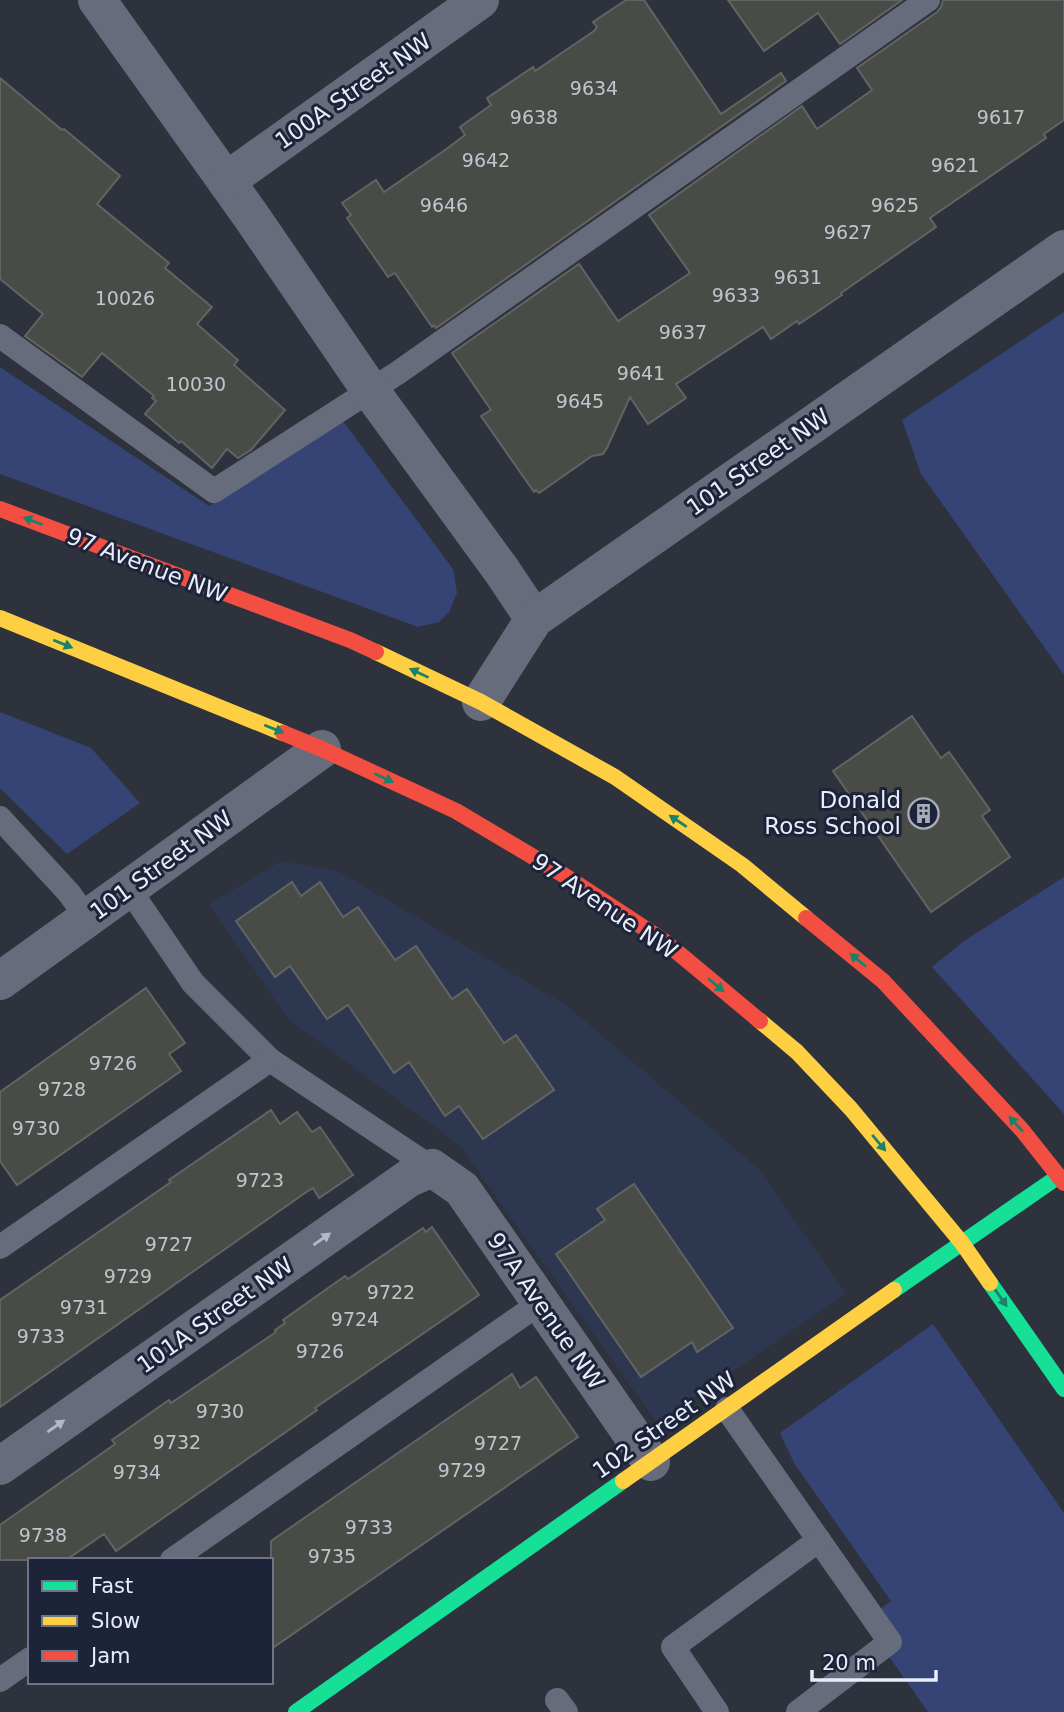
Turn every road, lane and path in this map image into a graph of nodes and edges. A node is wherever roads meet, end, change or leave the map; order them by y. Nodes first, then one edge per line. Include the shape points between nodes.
1 (97, 0) edge
2 (480, 0) edge
3 (928, 0) edge
4 (226, 181) junction
5 (1064, 249) edge
6 (0, 336) edge
7 (370, 390) junction
8 (0, 509) edge
9 (0, 618) edge
10 (534, 618) junction
11 (481, 702) junction
12 (322, 749) junction
13 (0, 818) edge
14 (129, 889) junction
15 (87, 918) junction
16 (0, 981) edge
17 (270, 1060) junction
18 (432, 1168) junction
19 (1062, 1180) edge
20 (962, 1242) junction
21 (0, 1247) edge
22 (540, 1303) junction
23 (1064, 1389) edge
24 (727, 1409) junction
25 (652, 1462) junction
26 (0, 1466) edge
27 (820, 1540) junction
28 (175, 1558) edge
29 (28, 1660) edge
30 (0, 1679) edge
31 (296, 1712) edge
32 (717, 1712) edge
33 (798, 1712) edge

1 - 4 street
2 - 4 street, 100A Street NW
3 - 7 lane
4 - 7 street
5 - 10 street, 101 Street NW
6 - 7 lane via 214,491
7 - 10 street
11 -> 8 main road, 97 Avenue NW via 350,640
9 -> 12 main road, 97 Avenue NW
10 - 11 street, 101 Street NW
19 -> 11 main road, 97 Avenue NW via 1022,1130 883,981 752,873 615,777
12 - 14 street, 101 Street NW
12 -> 20 main road, 97 Avenue NW via 456,811 663,941 797,1052
13 - 15 lane
14 - 15 street, 101 Street NW
14 - 17 lane via 193,983
15 - 16 street, 101 Street NW
17 - 18 lane
17 - 21 lane
18 - 22 street, 97A Avenue NW via 462,1189
26 -> 18 street, 101A Street NW via 409,1178
19 - 20 main road, 102 Street NW
20 -> 23 main road, 97 Avenue NW
20 - 24 main road, 102 Street NW
22 - 25 street, 97A Avenue NW
22 - 28 lane
24 - 25 main road, 102 Street NW
24 - 27 lane
25 - 31 main road, 102 Street NW
27 - 32 lane via 673,1647
27 - 33 lane via 890,1642
29 - 30 lane

